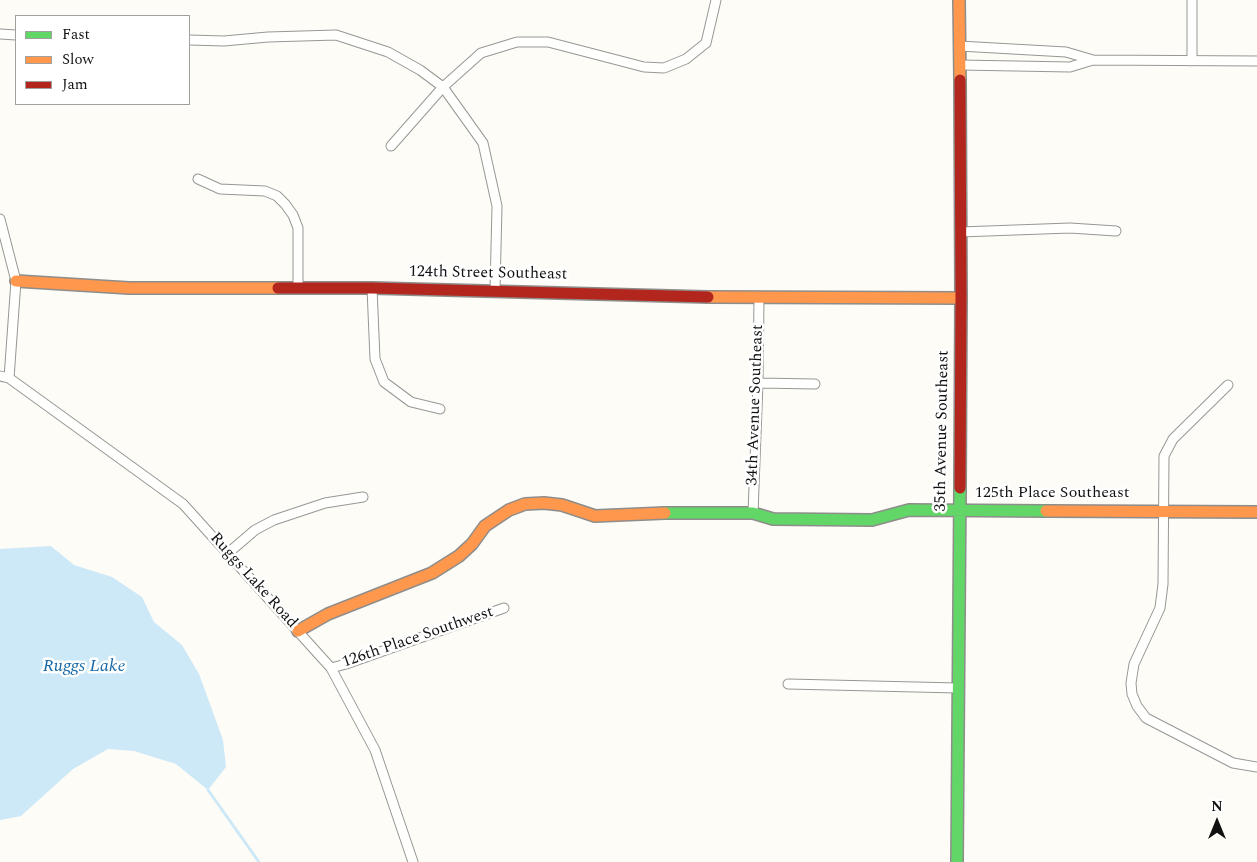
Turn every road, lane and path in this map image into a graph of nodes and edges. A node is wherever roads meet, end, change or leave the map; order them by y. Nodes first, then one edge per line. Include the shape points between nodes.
1 (716, 0) edge
2 (959, 0) edge
3 (1192, 0) edge
4 (0, 34) edge
5 (15, 35) edge
6 (190, 40) edge
7 (959, 46) junction
8 (1093, 60) junction
9 (1192, 60) junction
10 (1257, 61) edge
11 (960, 65) junction
12 (443, 88) junction
13 (391, 146) dead end
14 (198, 179) dead end
15 (0, 219) edge
16 (1116, 231) dead end
17 (960, 232) junction
18 (16, 281) junction
19 (298, 288) junction
20 (372, 288) junction
21 (495, 290) junction
22 (759, 298) junction
23 (960, 298) junction
24 (5, 377) edge
25 (758, 382) junction
26 (815, 384) dead end
27 (1228, 385) dead end
28 (440, 409) dead end
29 (363, 497) dead end
30 (958, 511) junction
31 (1164, 511) junction
32 (1257, 512) edge
33 (752, 513) junction
34 (227, 554) junction
35 (504, 608) dead end
36 (298, 631) junction
37 (331, 668) junction
38 (788, 684) dead end
39 (958, 688) junction
40 (1257, 767) edge
41 (414, 862) edge
42 (957, 862) edge

1 - 12 street via 706,43 686,60 664,68 644,67 548,42 516,42 481,53
2 - 7 street, 35th Avenue Southeast
3 - 9 street
4 - 5 street
6 - 12 street via 336,35 388,52
7 - 8 street via 1066,52
7 - 11 street, 35th Avenue Southeast
8 - 9 street
8 - 11 street via 1070,66
9 - 10 street
11 - 17 street, 35th Avenue Southeast
12 - 13 street
12 - 21 street via 483,143 497,206
14 - 19 street via 220,189 265,190 285,204 298,228
15 - 18 street
16 - 17 street via 1070,228
17 - 23 street, 35th Avenue Southeast
18 - 19 street, 124th Street Southeast via 130,288
18 - 24 street
19 - 20 street, 124th Street Southeast
20 - 21 street, 124th Street Southeast
20 - 28 street via 375,359 384,382 410,402
21 - 22 street, 124th Street Southeast
22 - 23 street, 124th Street Southeast
22 - 25 street, 34th Avenue Southeast
23 - 30 street, 35th Avenue Southeast
24 - 34 street, Ruggs Lake Road via 183,504
25 - 26 street
25 - 33 street, 34th Avenue Southeast
27 - 31 street via 1173,439 1164,456
29 - 34 street via 325,503 274,520 255,530
30 - 31 street, 125th Place Southeast
30 - 33 street, 125th Place Southeast via 910,510 872,520 773,520
30 - 39 street, 35th Avenue Southeast
31 - 32 street, 125th Place Southeast
31 - 40 street via 1160,608 1134,664 1132,694 1146,718 1232,763
33 - 36 street, 125th Place Southeast via 595,516 562,505 525,504 484,526 459,556 432,573 328,614
34 - 36 street, Ruggs Lake Road
35 - 37 street, 126th Place Southwest
36 - 37 street, Ruggs Lake Road
37 - 41 street, Ruggs Lake Road via 375,750
38 - 39 street
39 - 42 street, 35th Avenue Southeast

